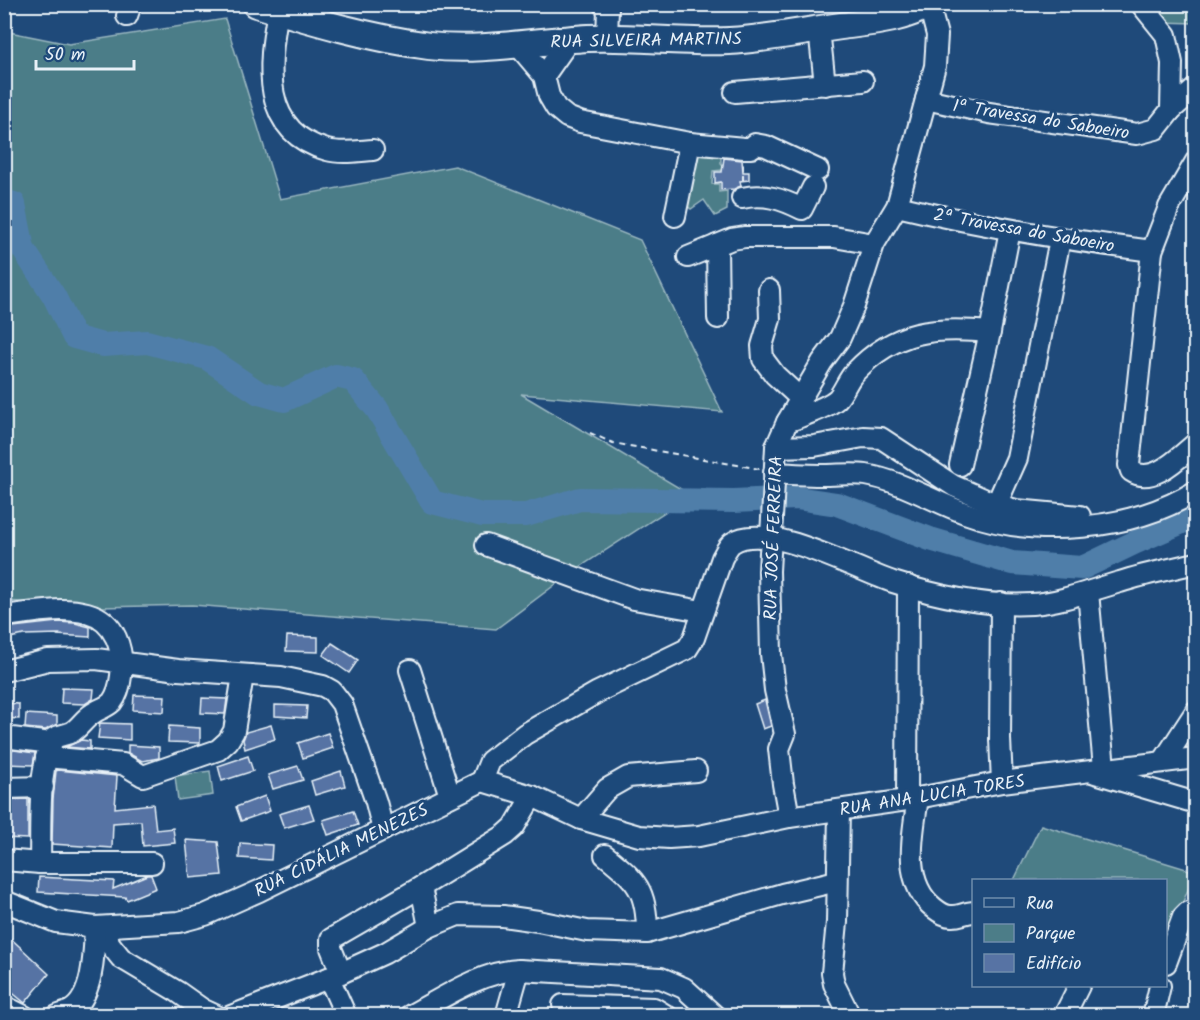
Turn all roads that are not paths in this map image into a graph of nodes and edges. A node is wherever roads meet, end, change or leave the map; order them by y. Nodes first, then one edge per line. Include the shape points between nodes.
1 (1141, 4) edge
2 (929, 5) edge
3 (609, 6) edge
4 (267, 8) edge
5 (819, 29) junction
6 (607, 38) junction
7 (570, 39) junction
8 (517, 44) junction
9 (544, 76) junction
10 (864, 81) dead end
11 (825, 85) junction
12 (1196, 88) edge
13 (735, 92) dead end
14 (926, 99) junction
15 (1171, 110) junction
16 (690, 143) junction
17 (374, 150) dead end
18 (1196, 161) edge
19 (742, 198) road end
20 (897, 206) junction
21 (675, 216) dead end
22 (1010, 230) junction
23 (1060, 238) junction
24 (874, 244) junction
25 (717, 245) junction
26 (1152, 251) junction
27 (688, 257) dead end
28 (770, 290) dead end
29 (718, 318) dead end
30 (990, 332) junction
31 (801, 399) junction
32 (787, 422) junction
33 (1196, 443) edge
34 (776, 447) junction
35 (960, 465) dead end
36 (774, 474) junction
37 (1196, 491) edge
38 (993, 513) junction
39 (770, 538) junction
40 (486, 545) dead end
41 (1196, 562) edge
42 (908, 586) junction
43 (1088, 592) junction
44 (1001, 603) junction
45 (702, 611) junction
46 (4, 616) edge
47 (123, 662) junction
48 (410, 670) dead end
49 (4, 671) edge
50 (243, 675) junction
51 (1196, 711) edge
52 (4, 737) edge
53 (48, 750) junction
54 (1196, 758) edge
55 (1164, 760) junction
56 (1094, 769) junction
57 (696, 771) dead end
58 (482, 781) junction
59 (1002, 782) junction
60 (4, 788) edge
61 (43, 788) junction
62 (450, 796) junction
63 (532, 796) junction
64 (913, 799) junction
65 (1196, 803) edge
66 (839, 810) junction
67 (789, 817) junction
68 (581, 819) junction
69 (386, 828) junction
70 (605, 855) dead end
71 (4, 861) edge
72 (152, 862) dead end
73 (40, 863) junction
74 (837, 881) junction
75 (421, 887) junction
76 (6, 900) edge
77 (972, 912) edge
78 (1196, 913) edge
79 (100, 927) junction
80 (429, 927) junction
81 (647, 933) junction
82 (94, 955) junction
83 (121, 958) junction
84 (1167, 960) edge
85 (519, 970) junction
86 (335, 976) junction
87 (1078, 987) edge
88 (1160, 987) edge
89 (563, 1005) dead end
90 (4, 1006) edge
91 (659, 1013) edge
92 (24, 1016) edge
93 (57, 1016) edge
94 (217, 1016) edge
95 (231, 1016) edge
96 (346, 1016) edge
97 (409, 1016) edge
98 (506, 1016) edge
99 (715, 1016) edge
100 (850, 1016) edge
101 (1064, 1016) edge
102 (1154, 1016) edge

1 - 15 street via 1166,35 1172,63
2 - 5 main road, RUA SILVEIRA MARTINS via 890,19
2 - 14 street, RUA JOSÉ FERREIRA via 938,50
3 - 6 street
4 - 8 main road, RUA SILVEIRA MARTINS via 383,39 431,46
4 - 17 street via 271,78 282,118 295,134 329,151
5 - 6 main road, RUA SILVEIRA MARTINS via 730,41
5 - 11 street
6 - 7 main road, RUA SILVEIRA MARTINS
7 - 8 main road, RUA SILVEIRA MARTINS
7 - 9 street
8 - 9 street
9 - 16 street via 549,96 567,117
10 - 11 street
11 - 13 street
12 - 15 street
14 - 15 street, 1ª Travessa do Saboeiro via 1124,134 1156,129
14 - 20 street, RUA JOSÉ FERREIRA
16 - 19 street via 766,146 816,179 802,209 774,197
16 - 21 street
18 - 26 street via 1169,207
20 - 22 street, 2ª Travessa do Saboeiro
20 - 24 street, RUA JOSÉ FERREIRA
22 - 23 street, 2ª Travessa do Saboeiro
22 - 30 street
23 - 26 street, 2ª Travessa do Saboeiro
23 - 38 street via 1021,441
24 - 25 street via 834,237 745,237
24 - 31 street, RUA JOSÉ FERREIRA via 843,333
25 - 27 street
25 - 29 street
26 - 33 street via 1131,471 1143,475 1160,471
28 - 31 street via 770,319 762,346 764,359
30 - 32 street via 946,330 913,334 869,359 846,382 835,401
30 - 35 street
31 - 32 street, RUA JOSÉ FERREIRA
32 - 34 street, RUA JOSÉ FERREIRA
34 - 36 street, RUA JOSÉ FERREIRA
34 - 38 street via 881,438
36 - 38 street via 865,475 965,513
36 - 39 street, RUA JOSÉ FERREIRA
37 - 38 street via 1159,509 1120,520 1016,510
39 - 42 street
39 - 45 street via 749,538 727,549
39 - 67 street, RUA JOSÉ FERREIRA via 771,654 785,731 779,749
40 - 45 street via 634,599
41 - 43 street
42 - 44 street via 961,600
42 - 64 street
43 - 44 street via 1032,604
43 - 56 street
44 - 59 street
45 - 58 street via 687,650 598,692 525,734 490,761
46 - 47 street via 61,610 90,614 113,631
47 - 49 street via 48,660
47 - 50 street
47 - 53 street via 112,701 81,726 54,738
48 - 62 street
50 - 53 street via 234,731 218,750 143,776 123,764
50 - 69 street via 281,677 332,691 342,704
51 - 55 street
52 - 53 street
53 - 61 street
54 - 55 street, RUA ANA LUCIA TORES
55 - 56 street, RUA ANA LUCIA TORES
56 - 59 street, RUA ANA LUCIA TORES
56 - 65 street
57 - 68 street via 628,777 607,789
58 - 62 street, RUA CIDÁLIA MENEZES
58 - 63 street
59 - 64 street, RUA ANA LUCIA TORES
60 - 61 street
61 - 73 street
62 - 69 street, RUA CIDÁLIA MENEZES
63 - 68 street
63 - 75 street via 505,835
64 - 66 street, RUA ANA LUCIA TORES
64 - 77 street via 915,879 923,896 950,916
66 - 67 street, RUA ANA LUCIA TORES
66 - 74 street
67 - 68 street, RUA ANA LUCIA TORES via 699,836 669,838 639,836
69 - 79 street, RUA CIDÁLIA MENEZES via 205,915 179,922
70 - 81 street via 627,872 642,892
71 - 73 street
72 - 73 street
74 - 81 street
74 - 100 street via 832,973
75 - 80 street
75 - 86 street via 331,939
76 - 79 street, RUA CIDÁLIA MENEZES via 56,922
78 - 84 street via 1188,912 1183,917
79 - 82 street
79 - 83 street
80 - 81 street via 458,915 478,915 587,931
80 - 86 street via 385,954
82 - 83 street
82 - 93 street via 82,1001
83 - 94 street
85 - 97 street via 506,970 477,981
85 - 98 street
85 - 99 street via 661,978 684,988
86 - 95 street
86 - 96 street
87 - 101 street
88 - 102 street
89 - 91 street
90 - 92 street

